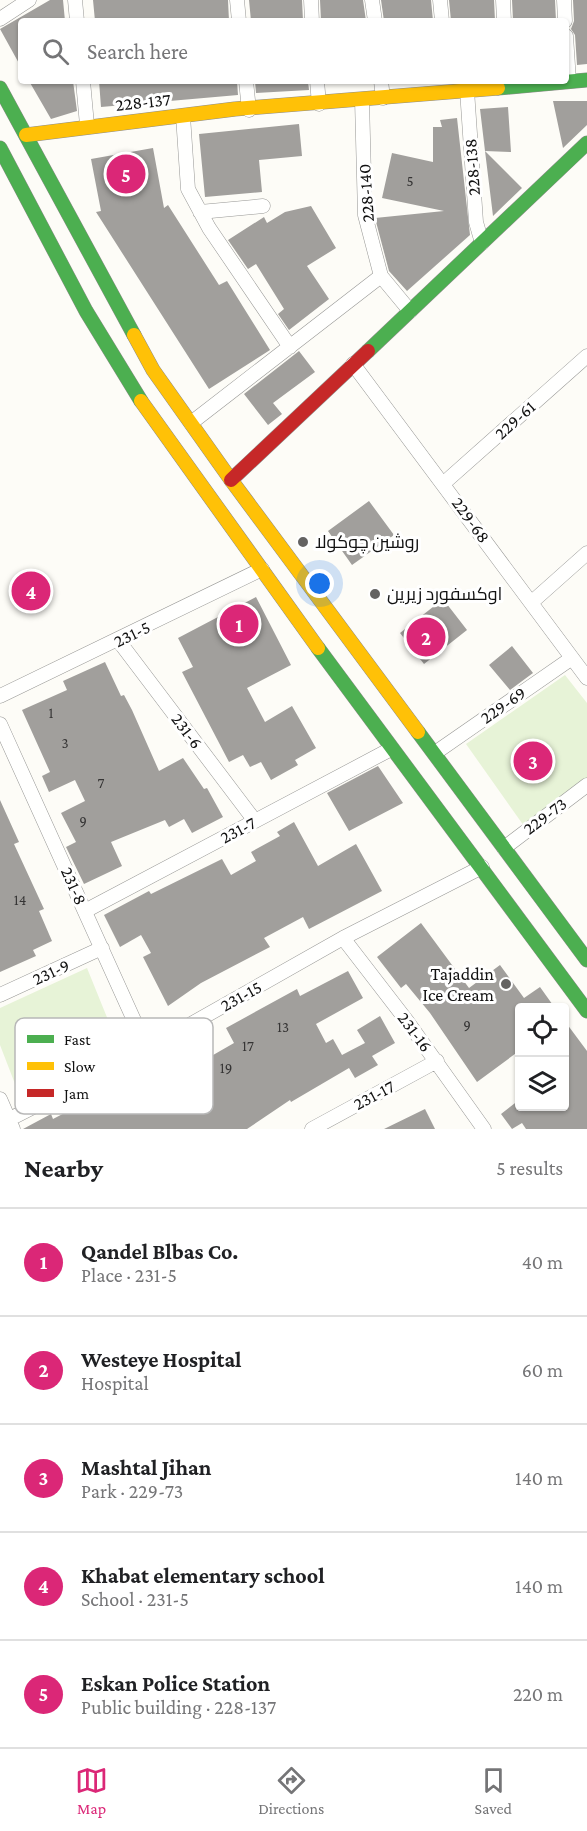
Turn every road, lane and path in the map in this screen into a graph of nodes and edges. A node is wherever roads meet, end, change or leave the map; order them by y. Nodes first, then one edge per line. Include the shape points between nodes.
1 (29, 0) edge
2 (75, 0) edge
3 (237, 0) edge
4 (311, 0) edge
5 (372, 0) edge
6 (440, 0) edge
7 (503, 0) edge
8 (564, 0) edge
9 (77, 18) edge
10 (239, 18) edge
11 (312, 18) edge
12 (375, 18) edge
13 (441, 18) edge
14 (504, 18) edge
15 (565, 18) edge
16 (0, 19) edge
17 (587, 80) edge
18 (569, 81) edge
19 (83, 84) edge
20 (246, 84) edge
21 (317, 84) edge
22 (381, 84) edge
23 (509, 84) edge
24 (448, 87) edge
25 (0, 88) edge
26 (468, 90) junction
27 (383, 98) junction
28 (362, 100) junction
29 (319, 104) junction
30 (249, 110) junction
31 (183, 116) junction
32 (87, 125) junction
33 (26, 135) junction
34 (587, 143) edge
35 (2, 155) edge
36 (263, 206) dead end
37 (200, 212) junction
38 (482, 243) junction
39 (381, 276) junction
40 (99, 304) junction
41 (410, 310) junction
42 (290, 347) junction
43 (587, 356) edge
44 (353, 364) junction
45 (192, 423) junction
46 (231, 480) junction
47 (444, 483) junction
48 (587, 552) edge
49 (262, 569) junction
50 (532, 602) junction
51 (118, 640) junction
52 (572, 658) junction
53 (587, 678) edge
54 (0, 696) edge
55 (0, 724) edge
56 (391, 749) junction
57 (435, 753) junction
58 (587, 785) edge
59 (255, 821) junction
60 (504, 848) junction
61 (482, 867) junction
62 (85, 911) junction
63 (343, 938) junction
64 (102, 948) junction
65 (587, 960) edge
66 (0, 995) edge
67 (587, 1011) edge
68 (133, 1018) edge
69 (202, 1018) edge
70 (437, 1061) junction
71 (0, 1099) edge
72 (26, 1114) edge
73 (7, 1124) edge
74 (312, 1129) edge
75 (484, 1129) edge

1 - 16 street
2 - 9 street
3 - 10 street
4 - 11 street
5 - 12 street
6 - 13 street
7 - 14 street
8 - 15 street
17 - 18 main road, 228-137
19 - 32 street
20 - 30 street
21 - 29 street
22 - 27 street
23 - 26 main road, 228-137
24 - 26 main road, 228-137
24 - 27 main road, 228-137
25 - 33 main road
26 - 38 street, 228-138 via 476,222
27 - 28 main road, 228-137
28 - 29 main road, 228-137
28 - 39 street, 228-140 via 365,215
29 - 30 main road, 228-137
30 - 31 main road, 228-137
31 - 32 main road, 228-137
31 - 37 street via 188,189
32 - 33 main road, 228-137
33 - 40 main road
34 - 38 main road
35 - 40 main road
36 - 37 street
37 - 42 street
38 - 41 main road
39 - 41 street, 228-140
39 - 42 street
40 - 45 main road
40 - 49 main road via 127,382
41 - 44 main road
42 - 45 street
43 - 47 street, 229-61
44 - 46 main road
44 - 47 street, 229-68
45 - 46 main road
46 - 57 main road
47 - 50 street, 229-68
48 - 50 street
49 - 51 street, 231-5
49 - 56 main road
50 - 52 street, 229-68
51 - 54 street, 231-5
51 - 59 street, 231-6
52 - 53 street, 229-68
52 - 57 street, 229-69
55 - 62 street, 231-8
56 - 59 street, 231-7
56 - 61 main road
57 - 60 main road
58 - 60 street, 229-73
59 - 62 street, 231-7
60 - 65 main road
61 - 63 street, 231-15
61 - 67 main road
62 - 64 street, 231-8
63 - 69 street, 231-15
63 - 70 street, 231-16
64 - 66 street, 231-9
64 - 68 street, 231-8
70 - 74 street, 231-17
70 - 75 street, 231-16
71 - 73 street
72 - 73 street, 231-15

